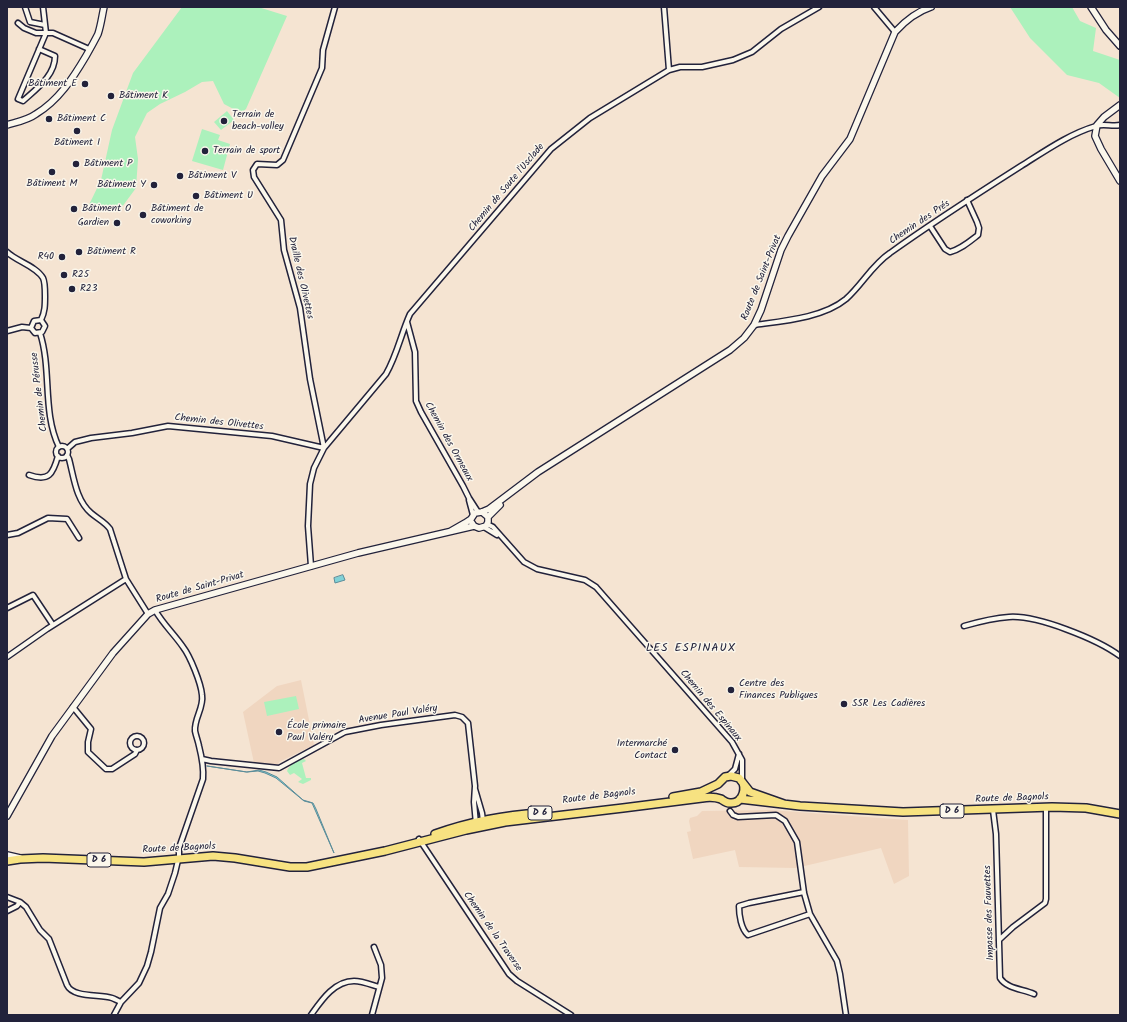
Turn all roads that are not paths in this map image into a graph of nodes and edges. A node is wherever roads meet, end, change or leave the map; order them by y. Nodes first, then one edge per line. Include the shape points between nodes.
1 (25, 7) edge
2 (43, 7) edge
3 (104, 7) edge
4 (335, 7) edge
5 (664, 7) edge
6 (819, 7) edge
7 (874, 7) edge
8 (930, 7) edge
9 (1091, 7) edge
10 (18, 23) dead end
11 (45, 25) junction
12 (895, 32) junction
13 (46, 33) junction
14 (1120, 46) edge
15 (39, 49) junction
16 (89, 49) junction
17 (669, 70) junction
18 (1120, 104) edge
19 (7, 124) edge
20 (1097, 125) junction
21 (1120, 125) edge
22 (1120, 181) edge
23 (967, 200) junction
24 (930, 226) junction
25 (7, 252) edge
26 (41, 320) junction
27 (407, 321) junction
28 (754, 325) junction
29 (31, 328) junction
30 (7, 330) edge
31 (40, 334) junction
32 (59, 447) junction
33 (324, 448) junction
34 (67, 449) junction
35 (67, 455) junction
36 (58, 456) junction
37 (29, 475) dead end
38 (506, 497) junction
39 (476, 514) junction
40 (486, 523) junction
41 (474, 526) junction
42 (451, 532) junction
43 (7, 535) edge
44 (79, 538) dead end
45 (311, 566) junction
46 (126, 579) junction
47 (7, 608) edge
48 (155, 610) junction
49 (148, 614) junction
50 (53, 625) junction
51 (964, 626) dead end
52 (1120, 656) edge
53 (7, 657) edge
54 (73, 707) junction
55 (136, 750) dead end
56 (739, 754) junction
57 (202, 759) junction
58 (728, 776) junction
59 (742, 782) junction
60 (718, 784) junction
61 (475, 786) junction
62 (723, 800) junction
63 (740, 800) junction
64 (663, 801) junction
65 (784, 804) junction
66 (1046, 807) junction
67 (993, 810) junction
68 (730, 811) junction
69 (1120, 814) edge
70 (7, 816) edge
71 (479, 824) junction
72 (420, 840) junction
73 (7, 854) edge
74 (20, 858) junction
75 (178, 859) junction
76 (7, 861) edge
77 (804, 892) junction
78 (7, 896) edge
79 (20, 902) junction
80 (7, 911) edge
81 (810, 914) junction
82 (999, 940) junction
83 (374, 947) dead end
84 (379, 987) junction
85 (1034, 994) dead end
86 (121, 1002) junction
87 (114, 1015) edge
88 (310, 1015) edge
89 (372, 1015) edge
90 (571, 1015) edge
91 (846, 1015) edge

1 - 11 street via 30,22
2 - 11 street
3 - 16 street via 98,34
4 - 33 street, Draille des Olivettes via 323,50 322,68 283,160 277,165 257,164 253,170 254,177 281,220 284,250 300,308 311,386
5 - 17 street
6 - 17 street, Chemin de Soute l'Usclade via 781,29 752,52 733,60 702,67
7 - 12 street
8 - 12 street, Route de Saint-Privat via 920,11
9 - 14 street
10 - 13 street via 36,33
11 - 13 street
12 - 28 street, Route de Saint-Privat via 850,139 822,176 781,250
13 - 15 street
13 - 16 street via 53,33
15 - 15 street via 33,64 18,100 23,101 47,78 55,63 55,56
16 - 19 street via 74,77 52,101 36,114
17 - 27 street, Chemin de Soute l'Usclade via 590,118 551,149 410,314
18 - 20 street
20 - 21 street
20 - 22 street via 1095,136
20 - 23 street, Chemin des Prés via 1064,140
23 - 24 street, Chemin des Prés
23 - 24 street via 979,228 978,235 965,245 950,252 945,249
24 - 28 street, Chemin des Prés via 888,254 846,298 830,310
25 - 26 street via 43,278 45,312
26 - 29 street via 34,321
26 - 31 street via 45,326
27 - 33 street, Chemin de Soute l'Usclade via 393,362 386,374
27 - 39 street, Chemin des Ormeaux via 415,352 416,401
28 - 38 street, Route de Saint-Privat via 730,350 538,472
29 - 30 street
29 - 31 street
31 - 32 street, Chemin de Pérusse via 52,429
32 - 34 street via 64,446
32 - 36 street via 56,452
33 - 34 street, Chemin des Olivettes via 272,436 168,426 91,438 75,442
33 - 45 street via 314,468 310,484 308,526
34 - 35 street
35 - 36 street via 62,458
35 - 46 street via 83,504 92,514 106,522 110,529
36 - 37 street via 55,467 46,478
38 - 39 street, Route de Saint-Privat
38 - 40 street, Route de Saint-Privat
39 - 40 street
39 - 41 street
39 - 42 street, Route de Saint-Privat
40 - 41 street, Route de Saint-Privat via 478,528
40 - 56 street, Chemin des Espinaux via 529,565 584,580 596,587 725,734
41 - 42 street, Route de Saint-Privat
42 - 45 street, Route de Saint-Privat
43 - 44 street via 18,533 48,518 67,519
45 - 48 street, Route de Saint-Privat
46 - 49 street
46 - 50 street
47 - 50 street via 33,595
48 - 49 street, Route de Saint-Privat
48 - 57 street via 187,652 200,685 202,700 195,732
49 - 54 street, Route de Saint-Privat via 113,653
50 - 53 street
51 - 52 street via 996,618 1025,617 1067,630 1105,646
54 - 55 street via 91,730 88,752 106,769 112,769 135,754
54 - 70 street, Route de Saint-Privat via 52,736
56 - 58 street, Chemin des Espinaux via 735,770
56 - 59 street, Chemin des Espinaux via 742,760
57 - 61 street, Avenue Paul Valéry via 279,768 345,732 455,715 468,723
57 - 75 street via 203,780 179,848
58 - 59 main road
58 - 60 main road
59 - 63 main road via 744,791
59 - 65 main road, D 6 via 750,792
60 - 62 main road via 717,792
60 - 64 main road, D 6 via 701,792
61 - 71 street, Avenue Paul Valéry via 474,802
61 - 71 street, Avenue Paul Valéry via 482,813
62 - 63 main road via 732,803
62 - 64 main road, D 6 via 711,797
62 - 68 street
63 - 65 main road, D 6
63 - 68 street
64 - 71 main road, Route de Bagnols / D 6 via 517,817
65 - 67 main road, Route de Bagnols / D 6 via 903,812
66 - 67 main road, Route de Bagnols / D 6
66 - 69 main road, Route de Bagnols / D 6 via 1086,808
66 - 82 street via 1045,903
67 - 82 street, Impasse des Fauvettes
68 - 77 street via 738,817 776,815 785,821 797,842
71 - 72 main road, Route de Bagnols / D 6
72 - 75 main road, Route de Bagnols / D 6 via 307,867 290,867 225,857
72 - 90 street, Chemin de la Traverse via 509,974
73 - 74 street
74 - 75 main road, Route de Bagnols / D 6 via 144,862
74 - 76 main road, Route de Bagnols / D 6
75 - 86 street via 168,894 160,908 147,966 139,983
77 - 81 street
77 - 81 street via 738,906 739,913 748,935
78 - 79 street
79 - 80 street
79 - 86 street via 48,939 71,990
81 - 91 street via 837,961
82 - 85 street, Impasse des Fauvettes via 1000,978 1007,985
83 - 84 street via 381,965 382,978
84 - 88 street via 354,981 342,984 329,992
84 - 89 street
86 - 87 street

